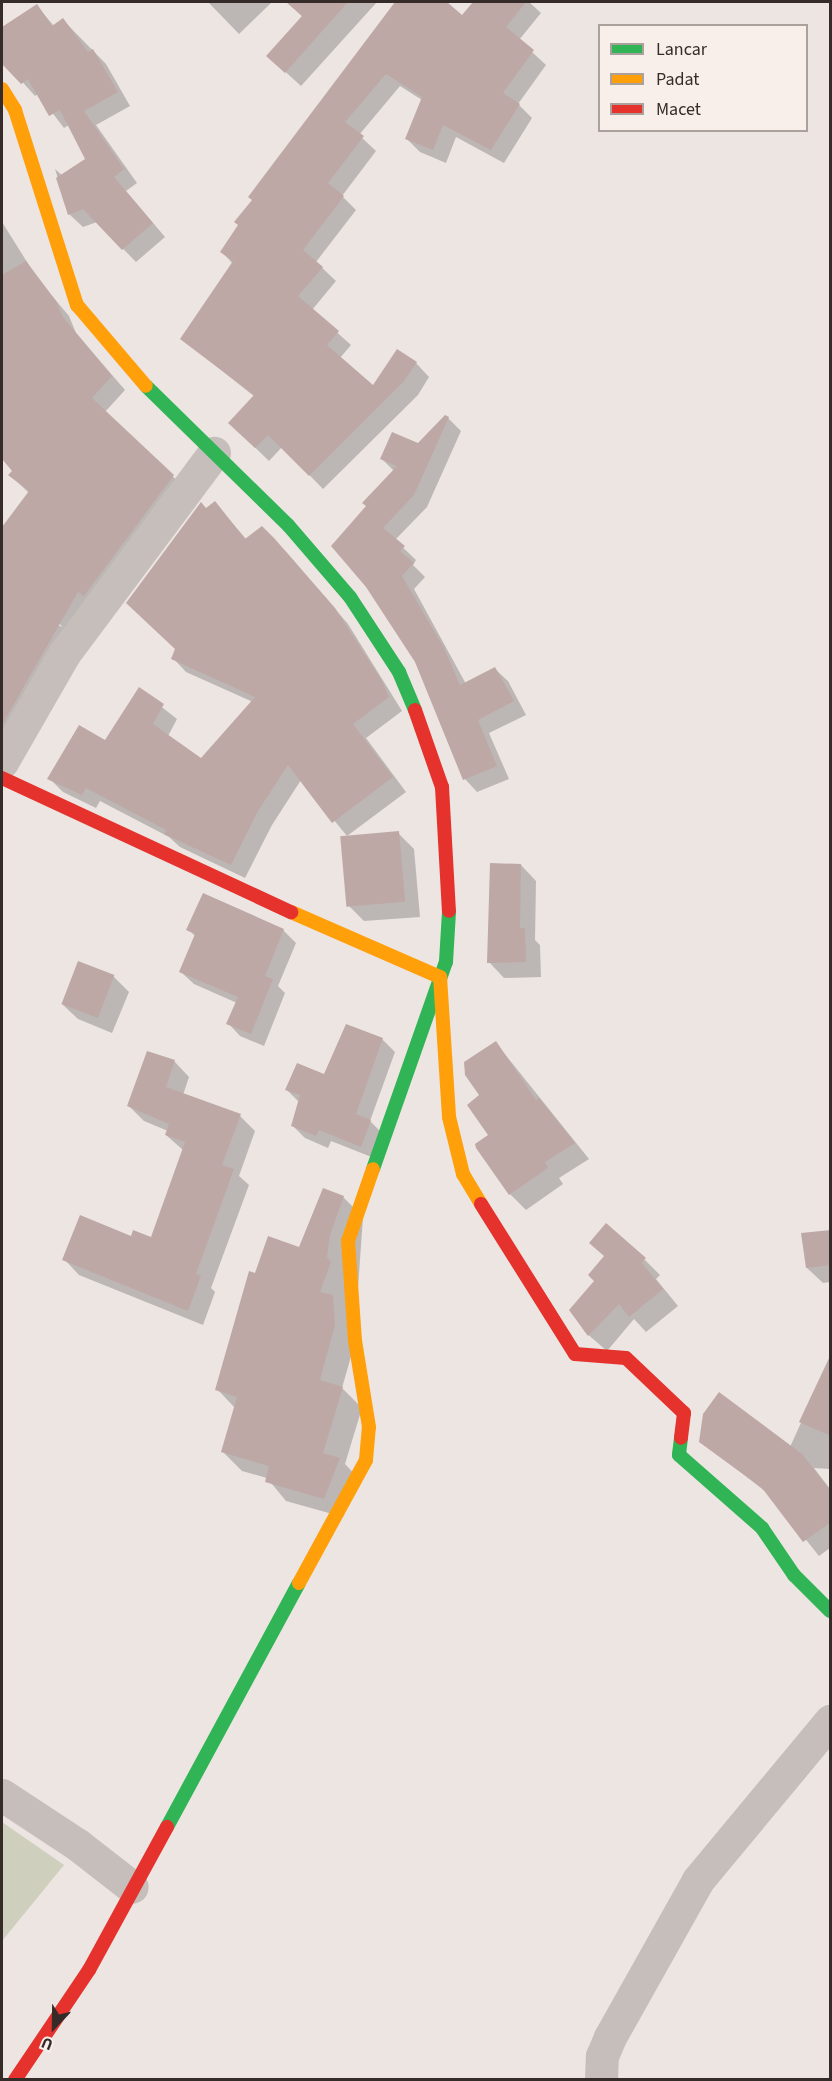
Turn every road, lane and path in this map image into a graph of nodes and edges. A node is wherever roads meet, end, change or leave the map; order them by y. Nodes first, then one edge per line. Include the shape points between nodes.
1 (2, 89) edge
2 (213, 453) junction
3 (2, 762) edge
4 (2, 778) edge
5 (440, 977) junction
6 (831, 1611) edge
7 (831, 1720) edge
8 (2, 1796) edge
9 (132, 1887) junction
10 (15, 2079) edge
11 (601, 2079) edge

1 - 2 street via 15,110 77,305 147,387
2 - 3 street via 64,654
2 - 5 street via 288,525 350,597 399,672 429,742 445,808 450,934
4 - 5 street via 194,869
5 - 6 street via 449,1117 464,1174 483,1209 575,1354 626,1359 684,1413 679,1455 762,1528 794,1575
5 - 9 street via 348,1241 355,1341 369,1427 366,1460
7 - 11 street via 698,1880 610,2037 602,2056
8 - 9 street via 78,1845
9 - 10 street via 89,1970

